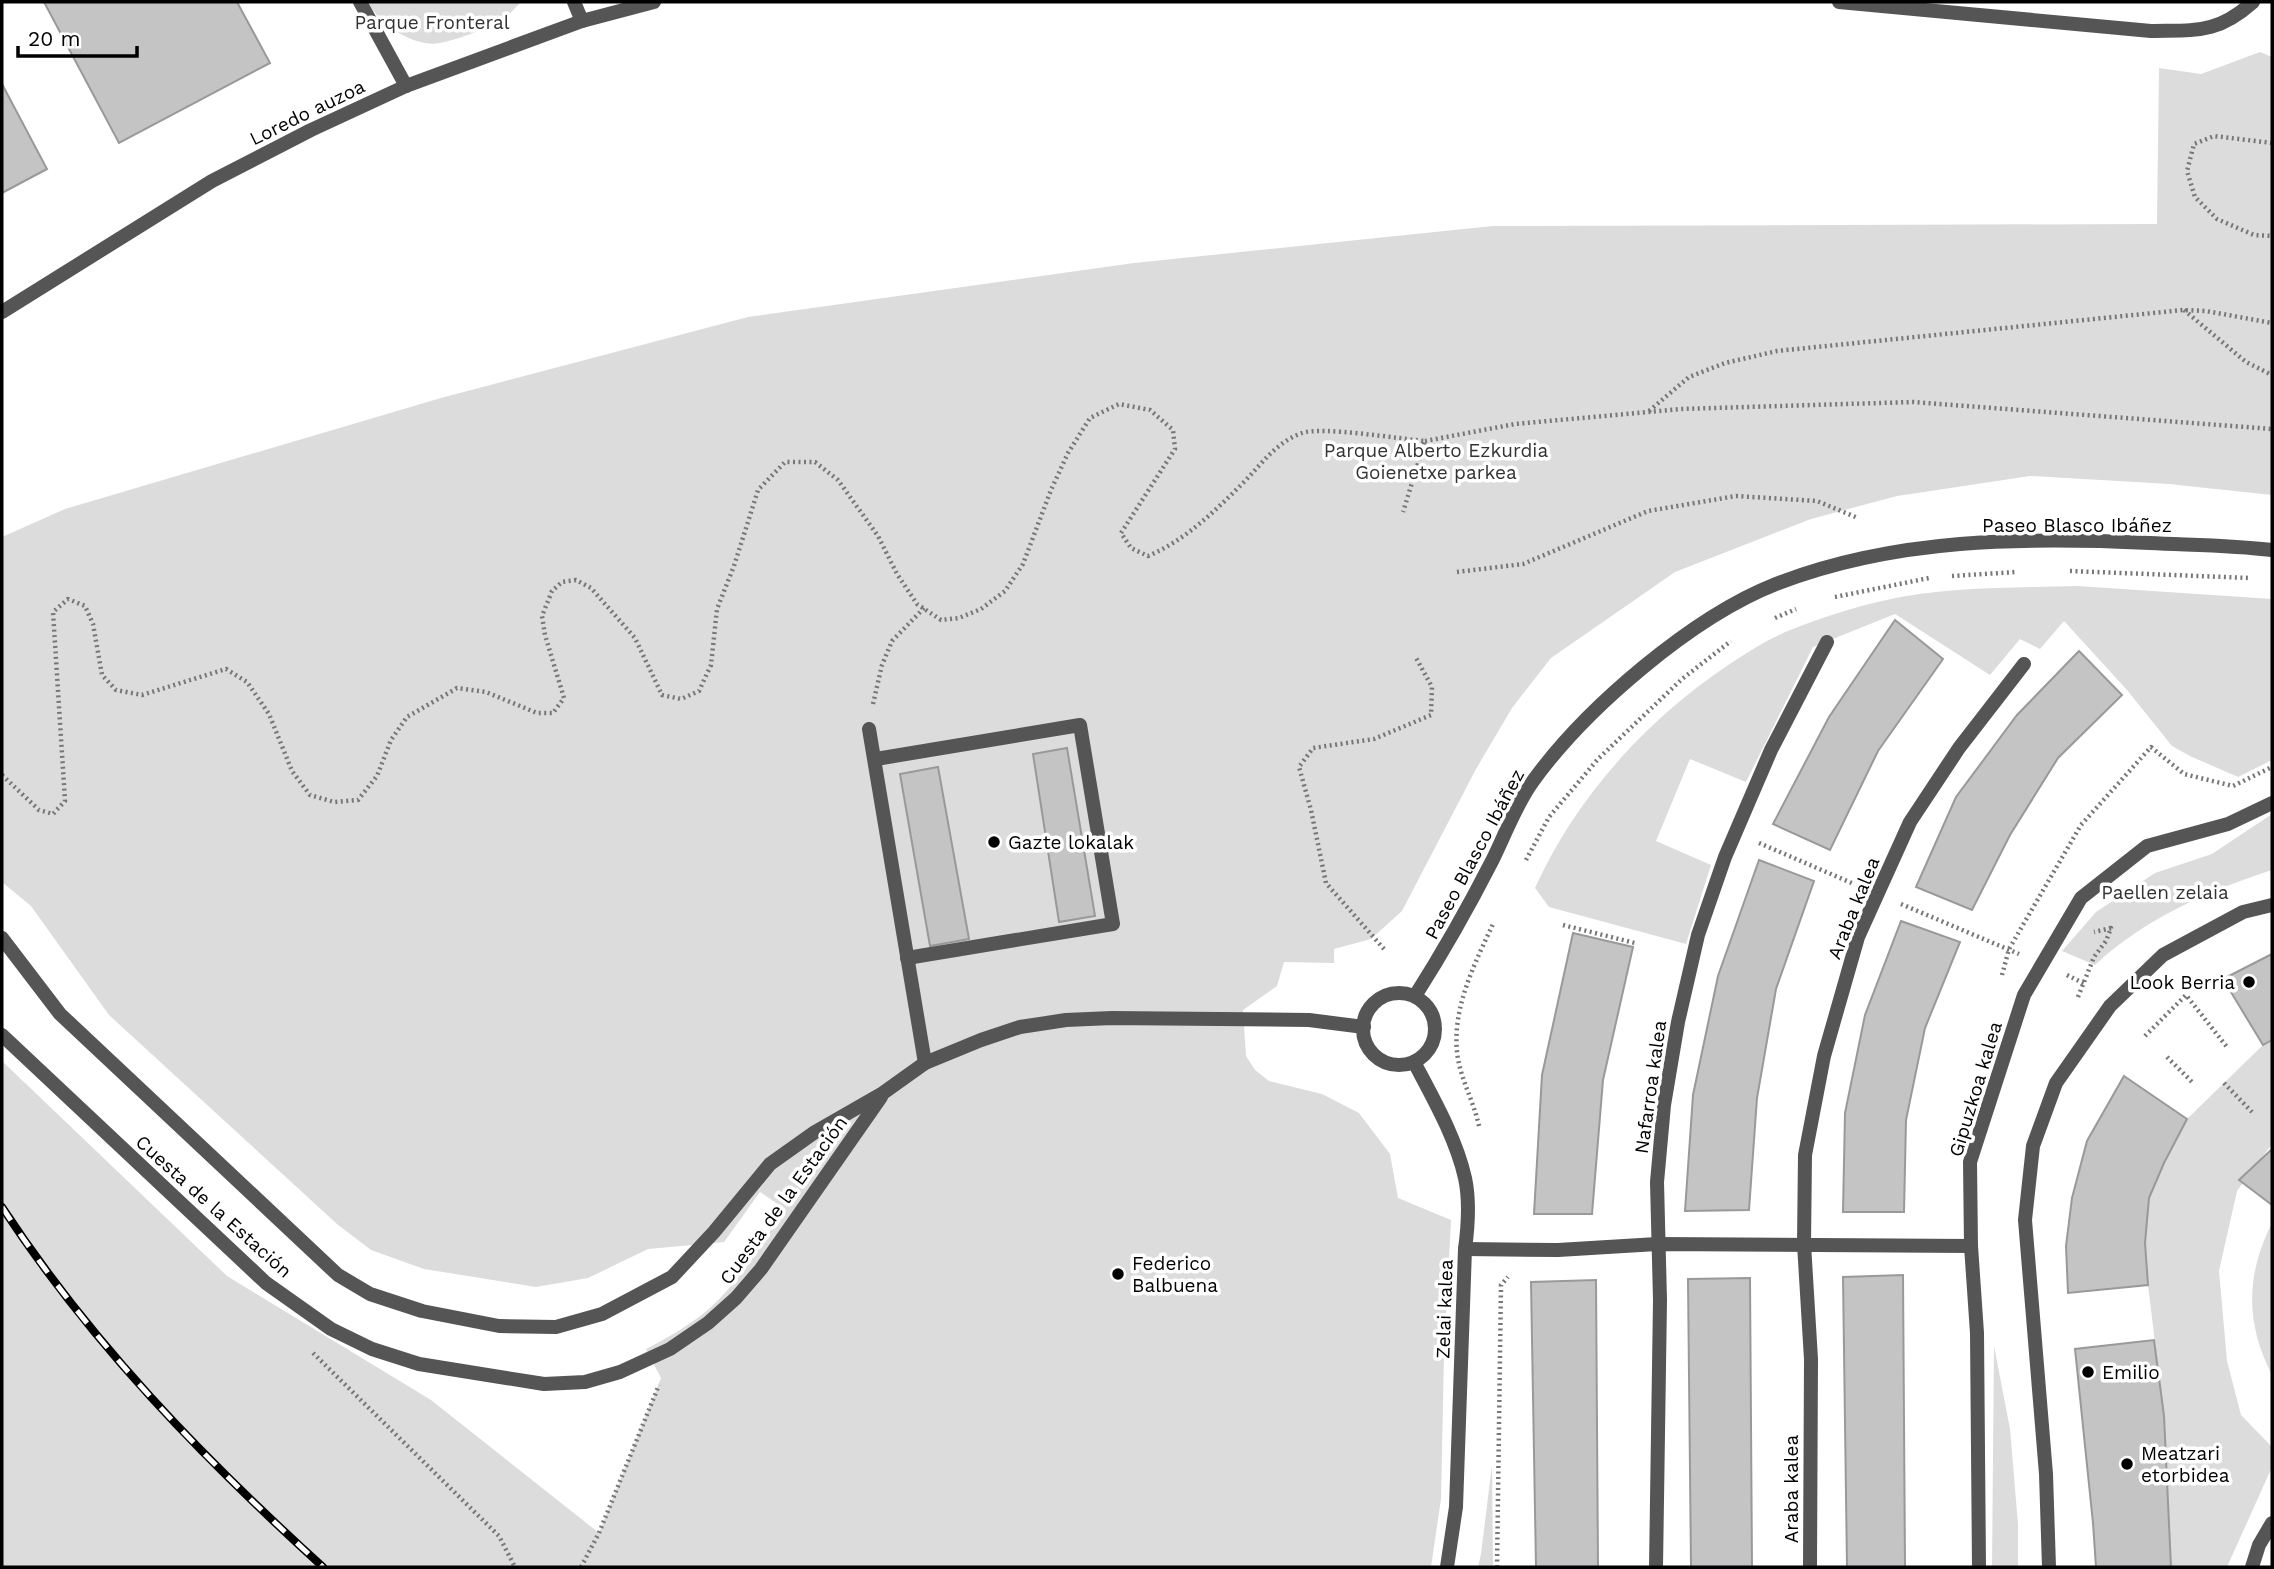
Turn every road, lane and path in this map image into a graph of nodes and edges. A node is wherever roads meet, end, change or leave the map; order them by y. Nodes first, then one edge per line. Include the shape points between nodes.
1 (360, 2) edge
2 (574, 2) edge
3 (654, 2) edge
4 (1839, 2) edge
5 (2253, 2) edge
6 (582, 21) junction
7 (405, 86) junction
8 (2272, 143) edge
9 (2272, 236) edge
10 (2183, 310) junction
11 (2, 312) edge
12 (2272, 323) edge
13 (2272, 375) edge
14 (1648, 412) junction
15 (2272, 429) edge
16 (1426, 441) junction
17 (1403, 512) dead end
18 (1858, 518) dead end
19 (2272, 550) edge
20 (1457, 572) dead end
21 (924, 608) junction
22 (1827, 642) dead end
23 (1415, 656) dead end
24 (2024, 664) dead end
25 (869, 729) joint
26 (876, 759) junction
27 (2, 775) edge
28 (2272, 803) edge
29 (1735, 833) junction
30 (1878, 894) junction
31 (2272, 905) edge
32 (1563, 925) dead end
33 (2, 938) edge
34 (1635, 943) dead end
35 (1384, 949) dead end
36 (2009, 950) dead end
37 (908, 958) junction
38 (1415, 996) junction
39 (1364, 1027) junction
40 (2, 1035) edge
41 (2145, 1036) dead end
42 (2227, 1047) dead end
43 (2167, 1057) dead end
44 (1414, 1062) junction
45 (925, 1063) junction
46 (2192, 1082) dead end
47 (2224, 1083) dead end
48 (884, 1093) junction
49 (2252, 1112) dead end
50 (1657, 1244) junction
51 (1804, 1244) junction
52 (1972, 1246) junction
53 (1465, 1250) junction
54 (1514, 1269) dead end
55 (650, 1358) junction
56 (2272, 1524) edge
57 (581, 1567) edge
58 (1447, 1567) edge
59 (1497, 1567) edge
60 (1656, 1567) edge
61 (1810, 1567) edge
62 (1979, 1567) edge
63 (2049, 1567) edge
64 (2252, 1567) edge

1 - 7 street
2 - 6 street
3 - 6 street, Loredo auzoa
4 - 5 street via 2151,31 2201,30 2233,19
6 - 7 street, Loredo auzoa
7 - 11 street, Loredo auzoa via 212,181
8 - 9 path via 2214,136 2194,144 2187,171 2195,197 2217,219 2254,235
10 - 12 path
10 - 13 path via 2246,362
10 - 14 path via 1777,351 1689,377
14 - 15 path via 1913,402
14 - 16 path via 1515,424
16 - 17 path
16 - 21 path via 1304,432 1272,450 1199,525 1147,556 1131,548 1121,533 1175,449 1172,430 1150,410 1119,404 1090,418 1068,453 1023,565 1004,591 981,609 959,618 941,620
18 - 20 path via 1817,501 1736,496 1648,511 1523,564
19 - 38 street, Paseo Blasco Ibáñez via 2004,540 1910,550 1840,564 1774,585 1742,601 1636,673 1571,734 1532,783
21 - 25 path via 892,641
21 - 27 path via 838,480 815,462 785,462 758,490 717,609 711,666 699,691 681,699 662,695 635,638 591,588 576,580 562,582 552,591 542,616 564,698 553,713 537,713 486,692 457,688 407,717 391,740 377,776 358,800 334,802 310,795 292,771 269,714 247,682 226,669 142,695 116,690 102,675 85,606 68,599 53,612 65,801 53,814 39,810
22 - 29 street, Nafarroa kalea via 1771,750
23 - 35 path via 1432,687 1431,715 1374,739 1313,748 1299,767 1326,883
24 - 30 street, Araba kalea via 1959,748 1910,822
25 - 26 street
26 - 37 street
26 - 37 street via 1080,725 1113,924
28 - 52 street, Gipuzkoa kalea via 2228,824 2147,846 2081,898 2024,995 1970,1162
29 - 30 path
29 - 50 street, Nafarroa kalea via 1698,934 1678,1022 1664,1105
30 - 36 path
30 - 51 street, Araba kalea via 1858,937 1824,1056 1805,1155
31 - 63 street via 2243,912 2163,955 2110,1006 2056,1083 2033,1146 2025,1220
32 - 34 path
33 - 48 street, Cuesta de la Estación via 60,1014 338,1275 370,1294 422,1311 499,1326 555,1327 602,1314 673,1277 770,1164
37 - 45 street
38 - 39 street via 1404,993 1381,998 1372,1005
38 - 44 street via 1425,1003 1436,1023 1431,1046
39 - 44 street via 1367,1045 1379,1059
39 - 45 street, Cuesta de la Estación via 1309,1020 1066,1020 1020,1027
40 - 55 street, Cuesta de la Estación via 266,1283 331,1329 419,1364 544,1384 585,1382
41 - 42 path via 2186,995
43 - 46 path
44 - 53 street, Zelai kalea via 1466,1180
45 - 48 street, Cuesta de la Estación
47 - 49 path
48 - 55 street, Cuesta de la Estación via 736,1298 708,1323
50 - 51 street
50 - 53 street
50 - 60 street, Nafarroa kalea
51 - 52 street
51 - 61 street, Araba kalea via 1811,1359
52 - 62 street, Gipuzkoa kalea
53 - 58 street, Zelai kalea via 1456,1507
54 - 59 path via 1501,1285
55 - 57 path via 661,1378 600,1534
56 - 64 street

